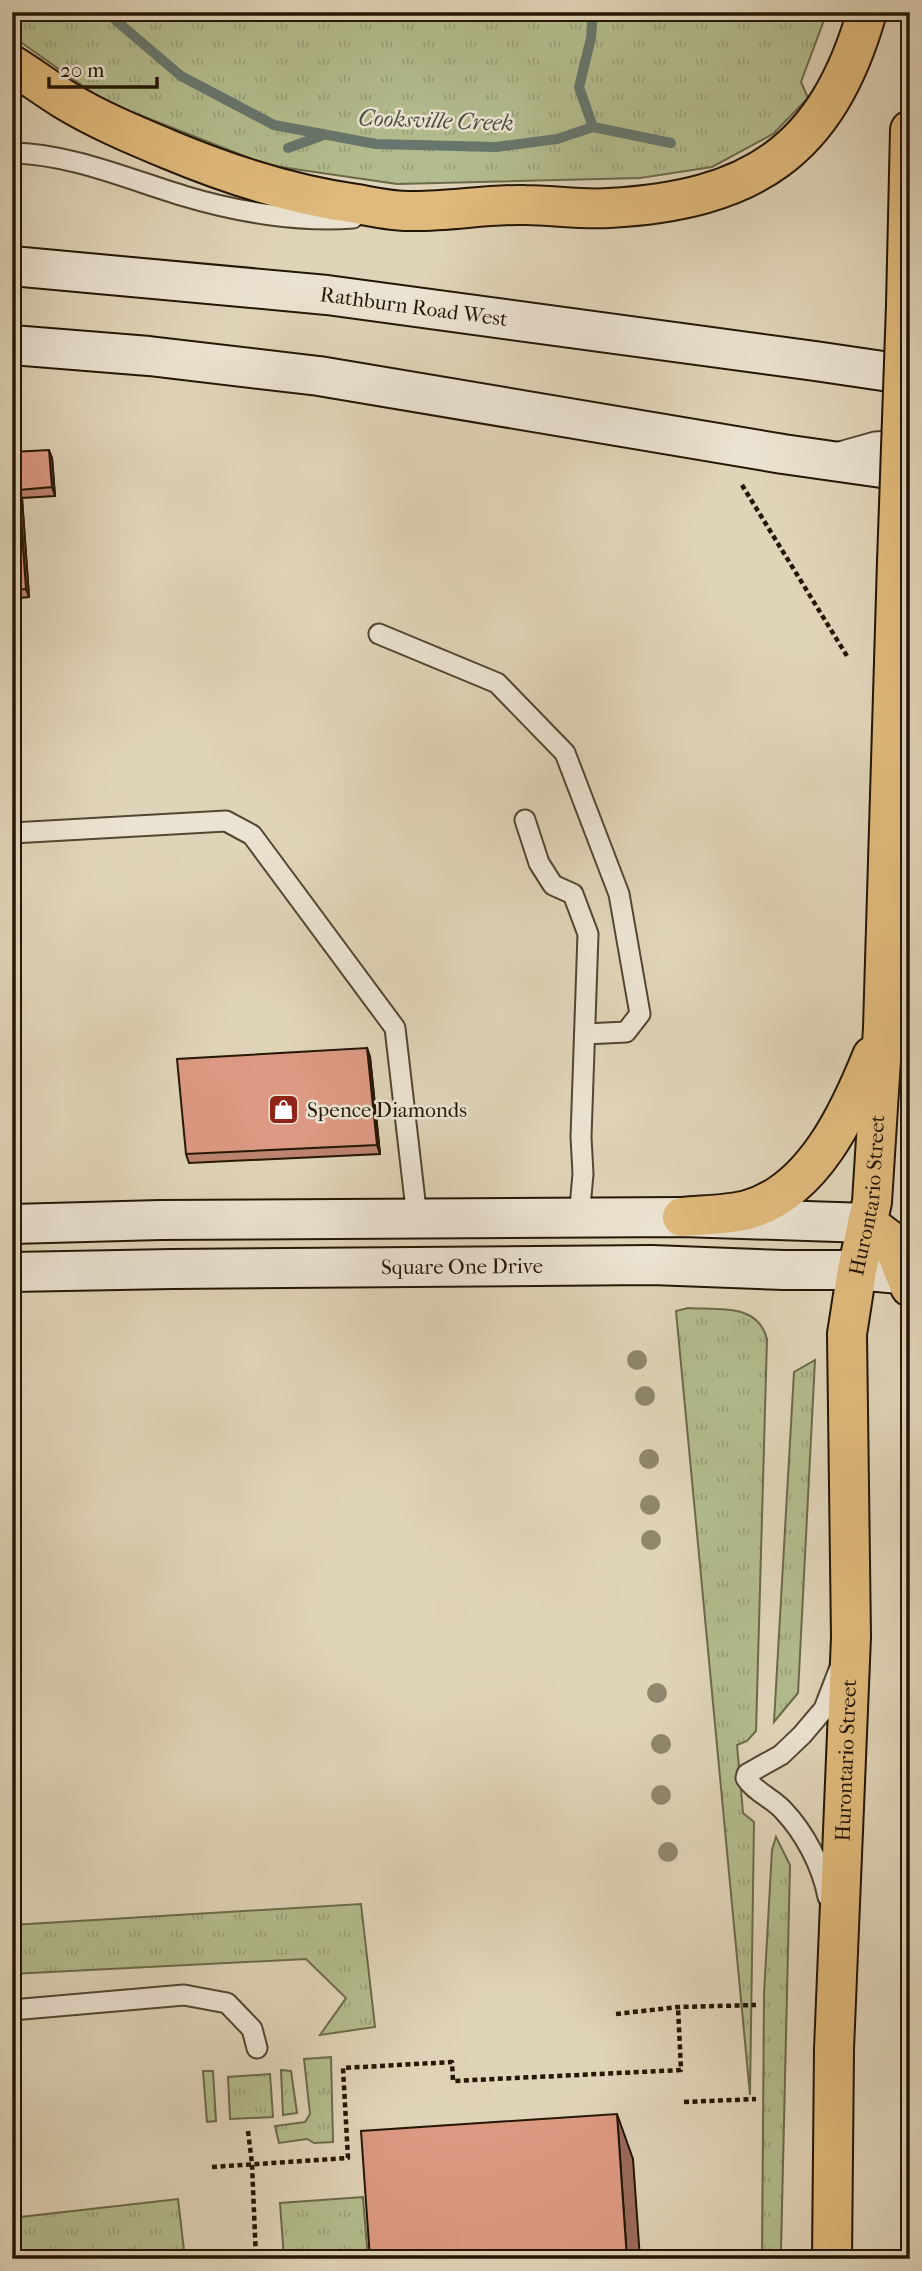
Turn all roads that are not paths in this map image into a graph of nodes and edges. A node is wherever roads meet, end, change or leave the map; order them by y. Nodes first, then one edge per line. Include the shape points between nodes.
1 (867, 12) edge
2 (12, 65) edge
3 (910, 130) edge
4 (12, 153) edge
5 (399, 211) junction
6 (12, 266) edge
7 (12, 345) edge
8 (910, 375) edge
9 (910, 441) edge
10 (822, 459) junction
11 (910, 472) edge
12 (379, 634) dead end
13 (525, 820) dead end
14 (12, 833) edge
15 (883, 1028) junction
16 (585, 1034) junction
17 (682, 1217) junction
18 (579, 1218) junction
19 (417, 1219) junction
20 (867, 1223) junction
21 (12, 1224) edge
22 (857, 1269) junction
23 (12, 1272) edge
24 (908, 1279) edge
25 (851, 1637) junction
26 (837, 1946) junction
27 (12, 2010) edge
28 (257, 2048) dead end
29 (832, 2259) edge

1 - 5 main road via 857,47 828,108 797,143 755,175 718,191 608,208 522,205
2 - 5 main road via 66,101 128,133 208,165 320,199
3 - 15 main road, Hurontario Street, bridge
4 - 5 lane via 65,158 188,197 251,211 312,219
6 - 8 street, Rathburn Road West via 327,295
7 - 10 street via 318,376
9 - 10 lane via 875,442
10 - 11 street
12 - 16 lane via 497,683 565,753 619,894 640,1014 626,1032
13 - 16 lane via 539,863 553,885 573,894 588,934
14 - 19 lane via 226,821 252,835 395,1028
15 - 17 main road via 841,1125 802,1176 775,1198 747,1210
15 - 20 main road, Hurontario Street
16 - 18 lane
17 - 18 street
17 - 20 street
18 - 19 street
19 - 21 street
20 - 22 main road, Hurontario Street
20 - 24 main road via 892,1242
22 - 23 street, Square One Drive via 652,1265
22 - 24 street, Square One Drive
22 - 25 main road, Hurontario Street via 847,1334
25 - 26 main road, Hurontario Street
25 - 26 lane via 824,1709 781,1755 747,1774 746,1779 783,1809 802,1836 824,1877
26 - 29 main road, Hurontario Street
27 - 28 lane via 184,1995 227,2003 252,2029

